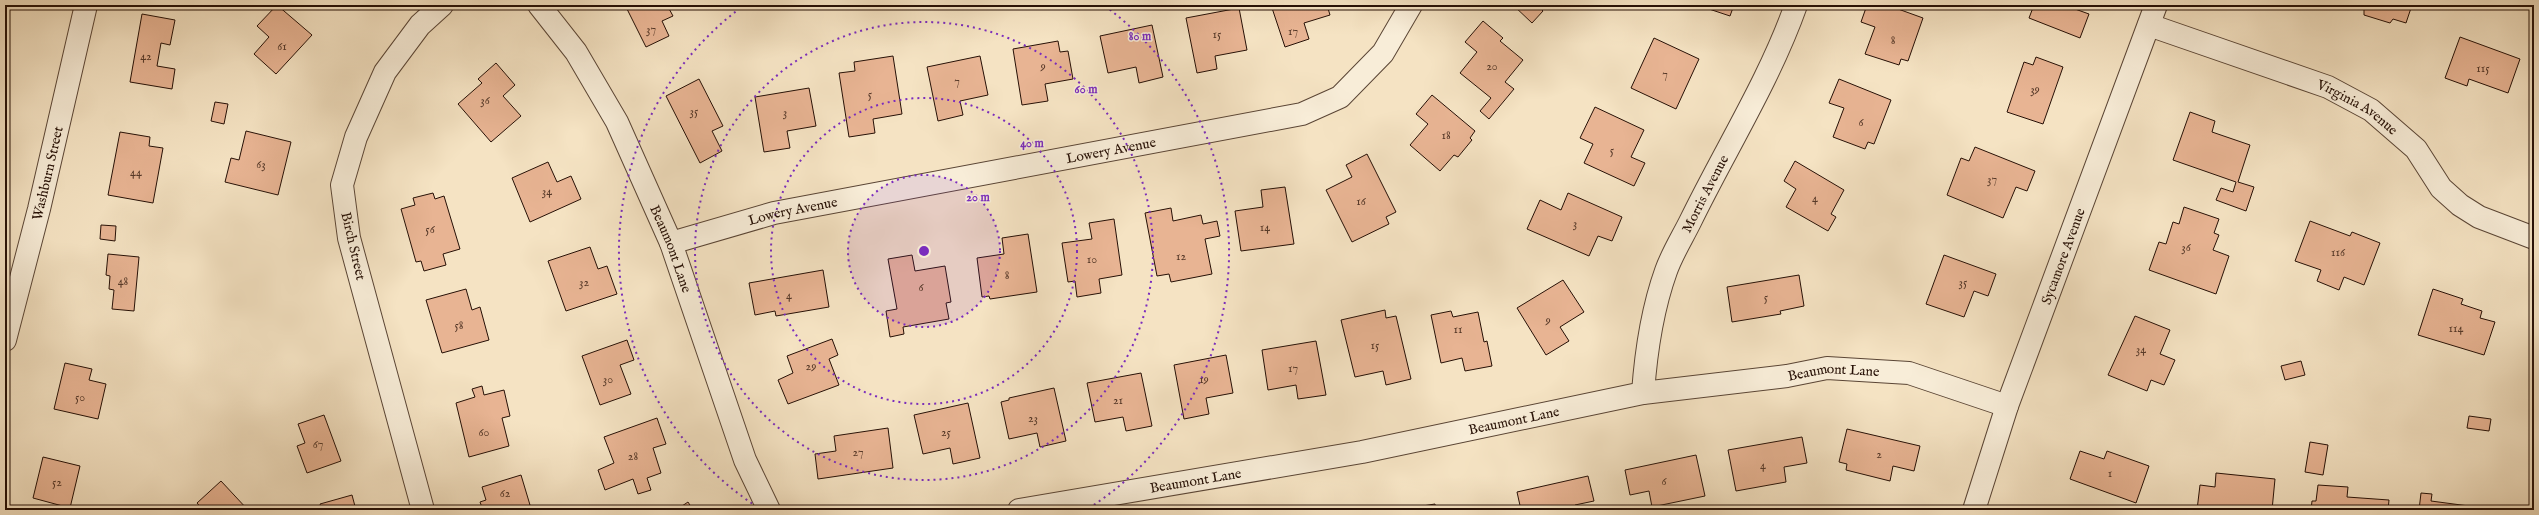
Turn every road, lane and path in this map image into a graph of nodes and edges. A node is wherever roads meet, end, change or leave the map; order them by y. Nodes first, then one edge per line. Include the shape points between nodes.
1 (86, 5) edge
2 (442, 5) edge
3 (539, 5) edge
4 (1411, 5) edge
5 (1796, 5) edge
6 (2156, 5) edge
7 (2149, 25) junction
8 (2534, 238) edge
9 (671, 243) junction
10 (5, 340) edge
11 (1643, 393) junction
12 (2007, 406) junction
13 (423, 510) edge
14 (769, 510) edge
15 (1019, 510) edge
16 (1974, 510) edge

1 - 10 street, Washburn Street via 39,209
2 - 13 street, Birch Street via 420,25 385,72 346,163 342,185 349,238
3 - 9 street, Beaumont Lane via 576,52 600,90
4 - 9 street, Lowery Avenue via 1383,53 1340,97 1302,114 774,213
5 - 11 street, Morris Avenue via 1787,31 1757,94 1731,140 1667,270 1659,293 1646,353
6 - 7 street, Sycamore Avenue
7 - 8 street, Virginia Avenue via 2328,87 2371,110 2416,149 2440,188 2460,204 2479,217
7 - 12 street, Sycamore Avenue
9 - 14 street, Beaumont Lane via 745,460
11 - 12 street, Beaumont Lane via 1788,376 1828,368 1862,369 1909,373
11 - 15 street, Beaumont Lane via 1362,452
12 - 16 street, Sycamore Avenue

